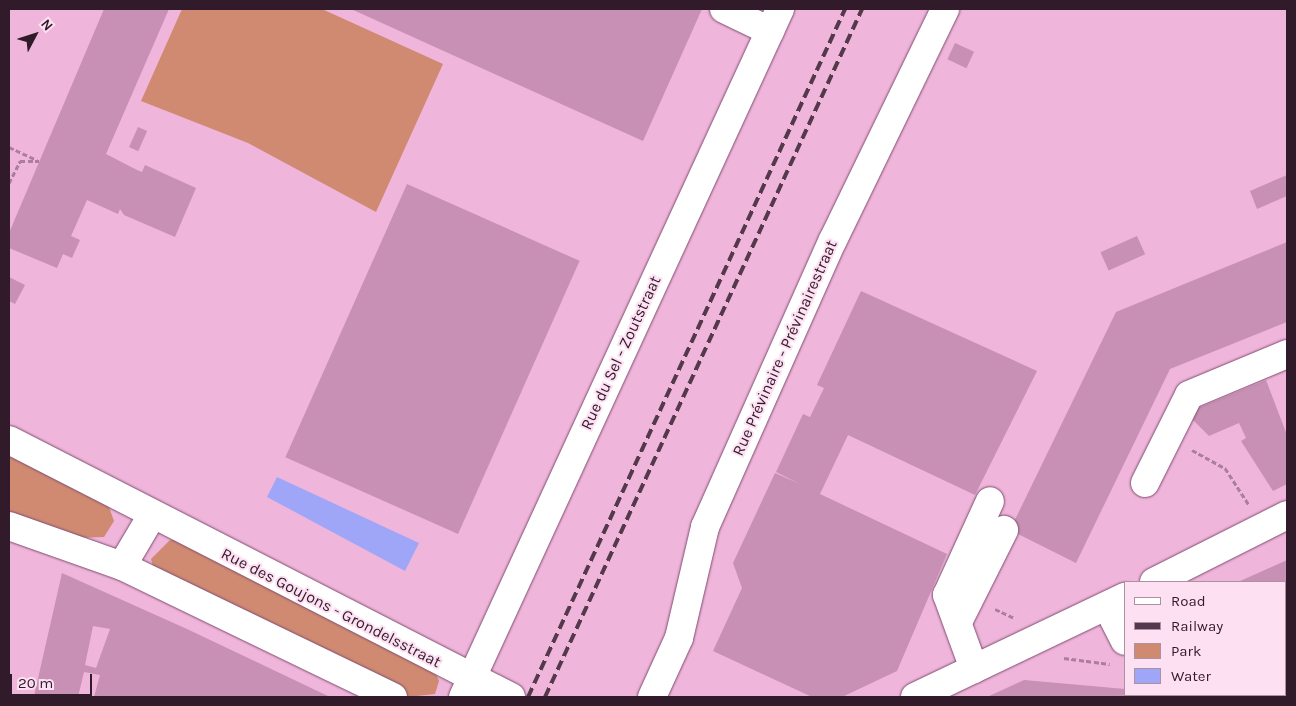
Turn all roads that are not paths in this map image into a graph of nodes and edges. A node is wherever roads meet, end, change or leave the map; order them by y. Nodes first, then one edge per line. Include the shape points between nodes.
1 (724, 9) edge
2 (945, 9) edge
3 (775, 20) edge
4 (1287, 354) edge
5 (9, 440) edge
6 (1145, 483) dead end
7 (990, 501) dead end
8 (151, 516) junction
9 (1287, 516) edge
10 (9, 526) edge
11 (1004, 530) dead end
12 (122, 566) junction
13 (1156, 581) edge
14 (1116, 601) edge
15 (964, 610) junction
16 (1120, 652) edge
17 (974, 669) junction
18 (467, 688) edge
19 (393, 697) edge
20 (511, 697) edge
21 (652, 697) edge
22 (915, 697) edge

1 - 3 street
2 - 21 street, Rue Prévinaire - Prévinairestraat via 833,240 705,527 679,638
3 - 18 street, Rue du Sel - Zoutstraat
4 - 6 street via 1189,395
5 - 8 street, Rue des Goujons - Grondelsstraat
7 - 15 street via 947,595
8 - 12 street
8 - 18 street, Rue des Goujons - Grondelsstraat
9 - 13 street
10 - 12 street
11 - 15 street
12 - 19 street
14 - 16 street
14 - 17 street
15 - 17 street
17 - 22 street
18 - 20 street, Rue des Goujons - Grondelsstraat

